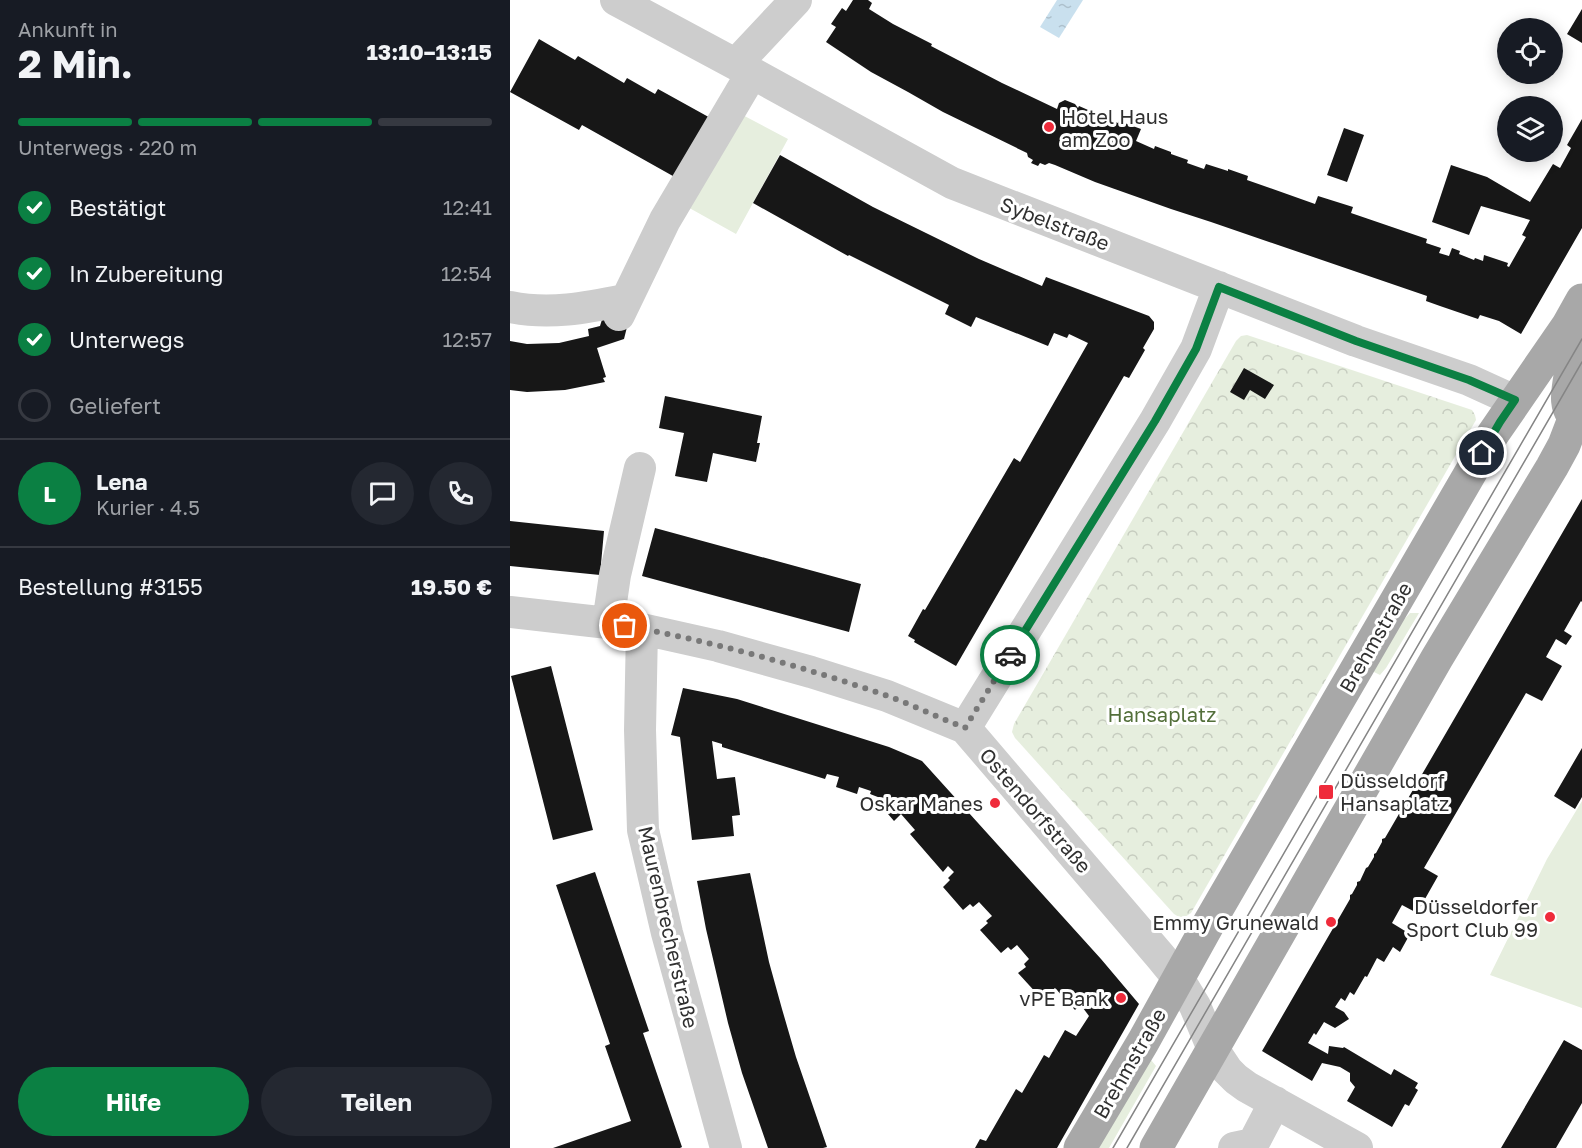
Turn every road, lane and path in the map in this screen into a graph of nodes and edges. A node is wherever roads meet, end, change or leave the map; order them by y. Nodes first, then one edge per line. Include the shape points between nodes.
1 (616, 0) edge
2 (796, 0) edge
3 (744, 68) junction
4 (1219, 287) junction
5 (510, 308) edge
6 (1575, 313) edge
7 (1515, 400) junction
8 (1580, 412) edge
9 (640, 468) dead end
10 (510, 612) edge
11 (608, 623) junction
12 (642, 629) junction
13 (965, 728) junction
14 (1178, 978) junction
15 (1213, 1050) junction
16 (1275, 1102) junction
17 (726, 1148) edge
18 (1080, 1148) edge
19 (1156, 1148) edge
20 (1234, 1148) edge
21 (1357, 1148) edge

1 - 3 street, Sybelstraße
2 - 3 street
3 - 4 street, Sybelstraße via 952,183
3 - 5 street via 622,307 600,305 552,311
4 - 7 street, Sybelstraße
4 - 13 street via 1196,349 1155,421
6 - 7 main road, Brehmstraße
6 - 8 main road via 1567,402 1569,411
7 - 14 main road, Brehmstraße
8 - 15 main road via 1552,467 1437,658
9 - 11 street
10 - 11 street, Ostendorfstraße
11 - 12 street, Ostendorfstraße
12 - 13 street, Ostendorfstraße via 811,672 886,696
12 - 17 street, Maurenbrecherstraße via 643,830
13 - 14 street, Ostendorfstraße
14 - 15 street, Brehmstraße via 1195,1006
14 - 18 main road, Brehmstraße
15 - 16 street, Brehmstraße via 1236,1079
15 - 19 main road
16 - 20 street via 1253,1144
16 - 21 street, Brehmstraße

